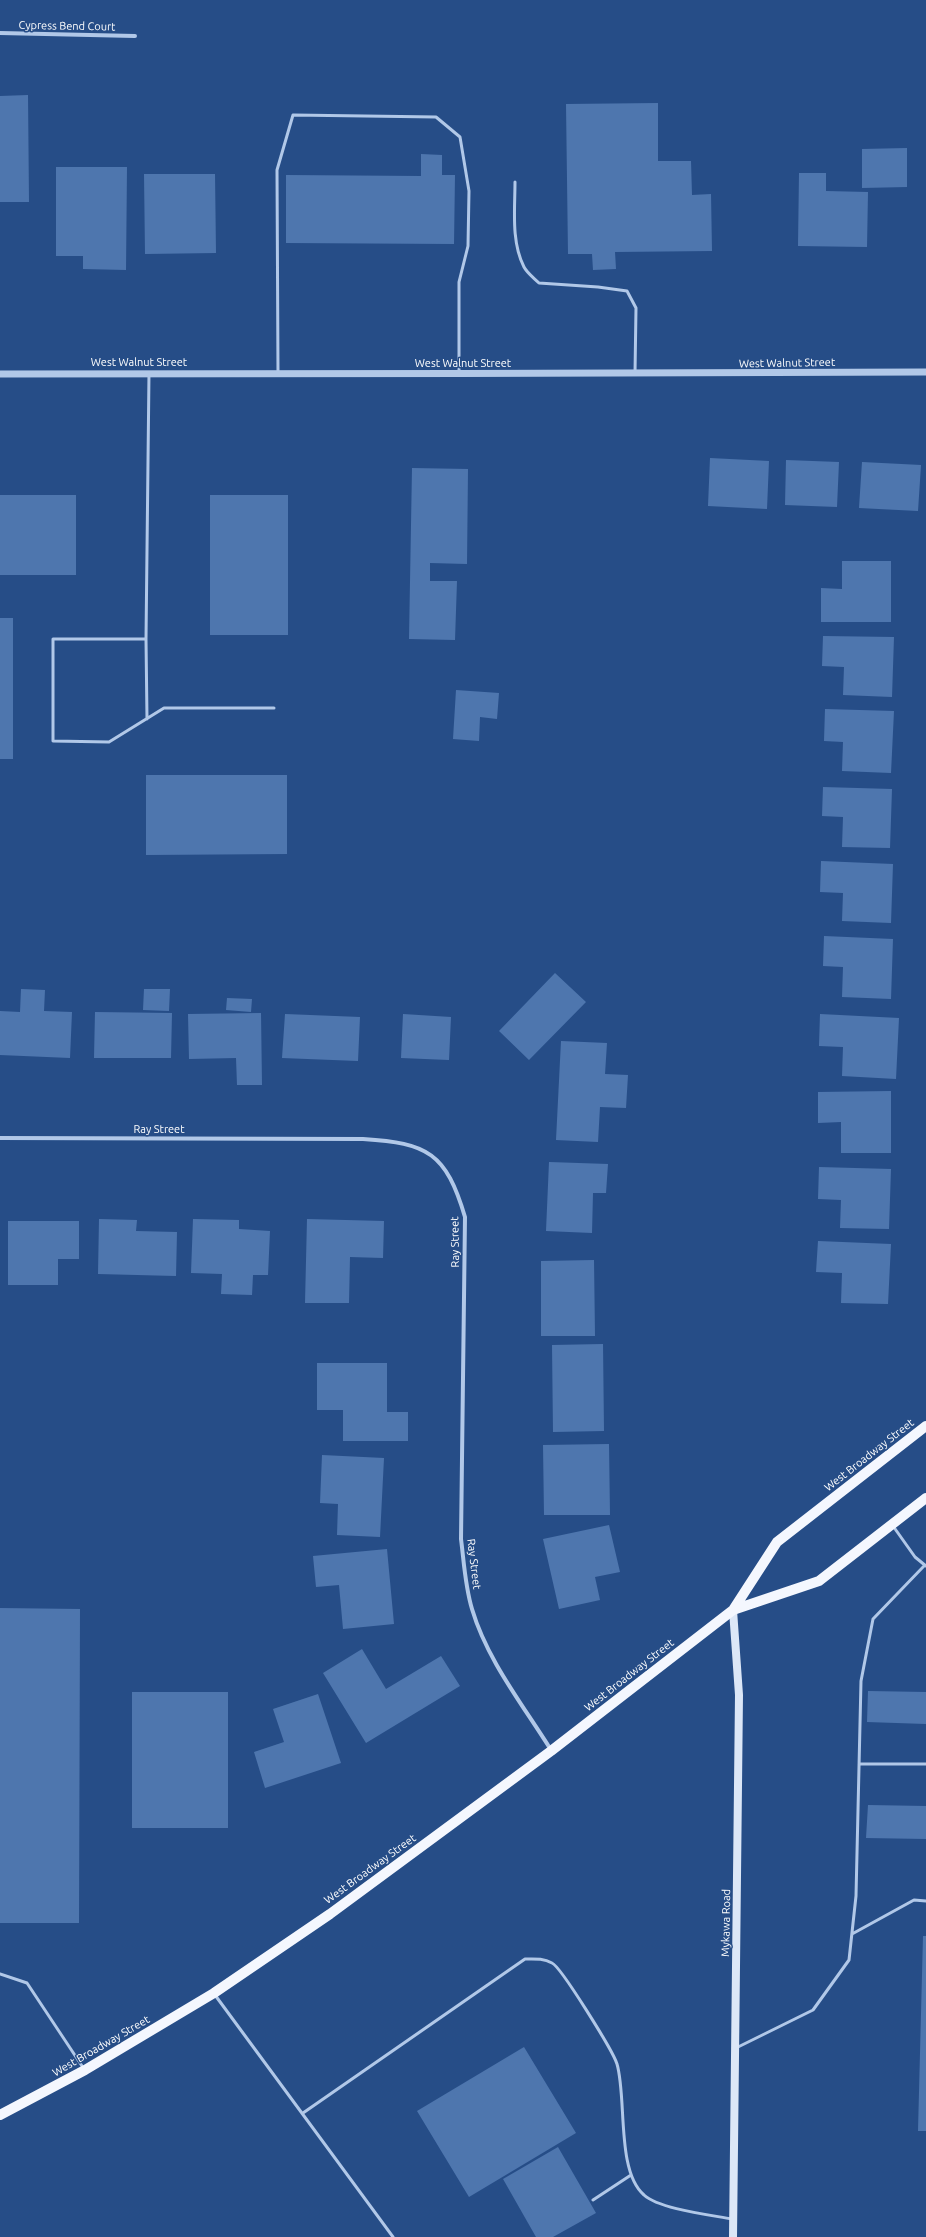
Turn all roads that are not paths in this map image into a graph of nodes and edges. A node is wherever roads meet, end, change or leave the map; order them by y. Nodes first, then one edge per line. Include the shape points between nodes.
1 (0, 33) edge
2 (134, 36) dead end
3 (515, 182) dead end
4 (278, 372) junction
5 (926, 372) edge
6 (149, 373) junction
7 (0, 374) edge
8 (459, 374) junction
9 (635, 375) junction
10 (146, 639) junction
11 (274, 708) dead end
12 (147, 719) junction
13 (0, 1138) edge
14 (926, 1426) edge
15 (926, 1498) edge
16 (892, 1524) junction
17 (925, 1566) edge
18 (733, 1610) junction
19 (551, 1750) junction
20 (859, 1764) junction
21 (926, 1764) edge
22 (926, 1901) edge
23 (852, 1934) junction
24 (0, 1974) edge
25 (214, 1993) junction
26 (735, 2049) junction
27 (85, 2070) junction
28 (303, 2113) junction
29 (0, 2115) edge
30 (631, 2175) junction
31 (593, 2200) dead end
32 (733, 2219) junction
33 (393, 2237) edge
34 (733, 2237) edge

1 - 2 street, Cypress Bend Court
3 - 9 lane via 517,250 525,268 539,283 598,287 627,292 636,308
4 - 6 street, West Walnut Street
4 - 8 street, West Walnut Street
4 - 8 lane via 277,170 293,115 436,117 460,137 468,191 468,246 459,282
5 - 9 street, West Walnut Street
6 - 7 street, West Walnut Street
6 - 10 lane
8 - 9 street, West Walnut Street
10 - 12 lane
10 - 12 lane via 53,639 53,741 109,742
11 - 12 lane via 164,708
13 - 19 street, Ray Street via 363,1139 394,1141 419,1147 437,1159 449,1175 465,1217 461,1539 465,1578 472,1609 490,1654
14 - 18 main road, West Broadway Street via 777,1542
15 - 16 main road, West Broadway Street
16 - 17 lane via 915,1558
16 - 18 main road, West Broadway Street via 819,1581
17 - 20 lane via 873,1619 861,1681
18 - 19 main road, West Broadway Street
18 - 26 main road, Mykawa Road via 739,1695
19 - 25 main road, West Broadway Street via 330,1914
20 - 21 lane
20 - 23 lane via 856,1896
22 - 23 lane via 914,1900
23 - 26 lane via 848,1960 813,2010
24 - 27 lane via 27,1983
25 - 27 main road, West Broadway Street
25 - 28 lane
26 - 32 main road, Mykawa Road
27 - 29 main road, West Broadway Street
28 - 30 lane via 525,1959 540,1959 553,1963 599,2028 617,2064
28 - 33 lane
30 - 31 lane
30 - 32 lane via 644,2195 662,2204
32 - 34 main road, Mykawa Road

